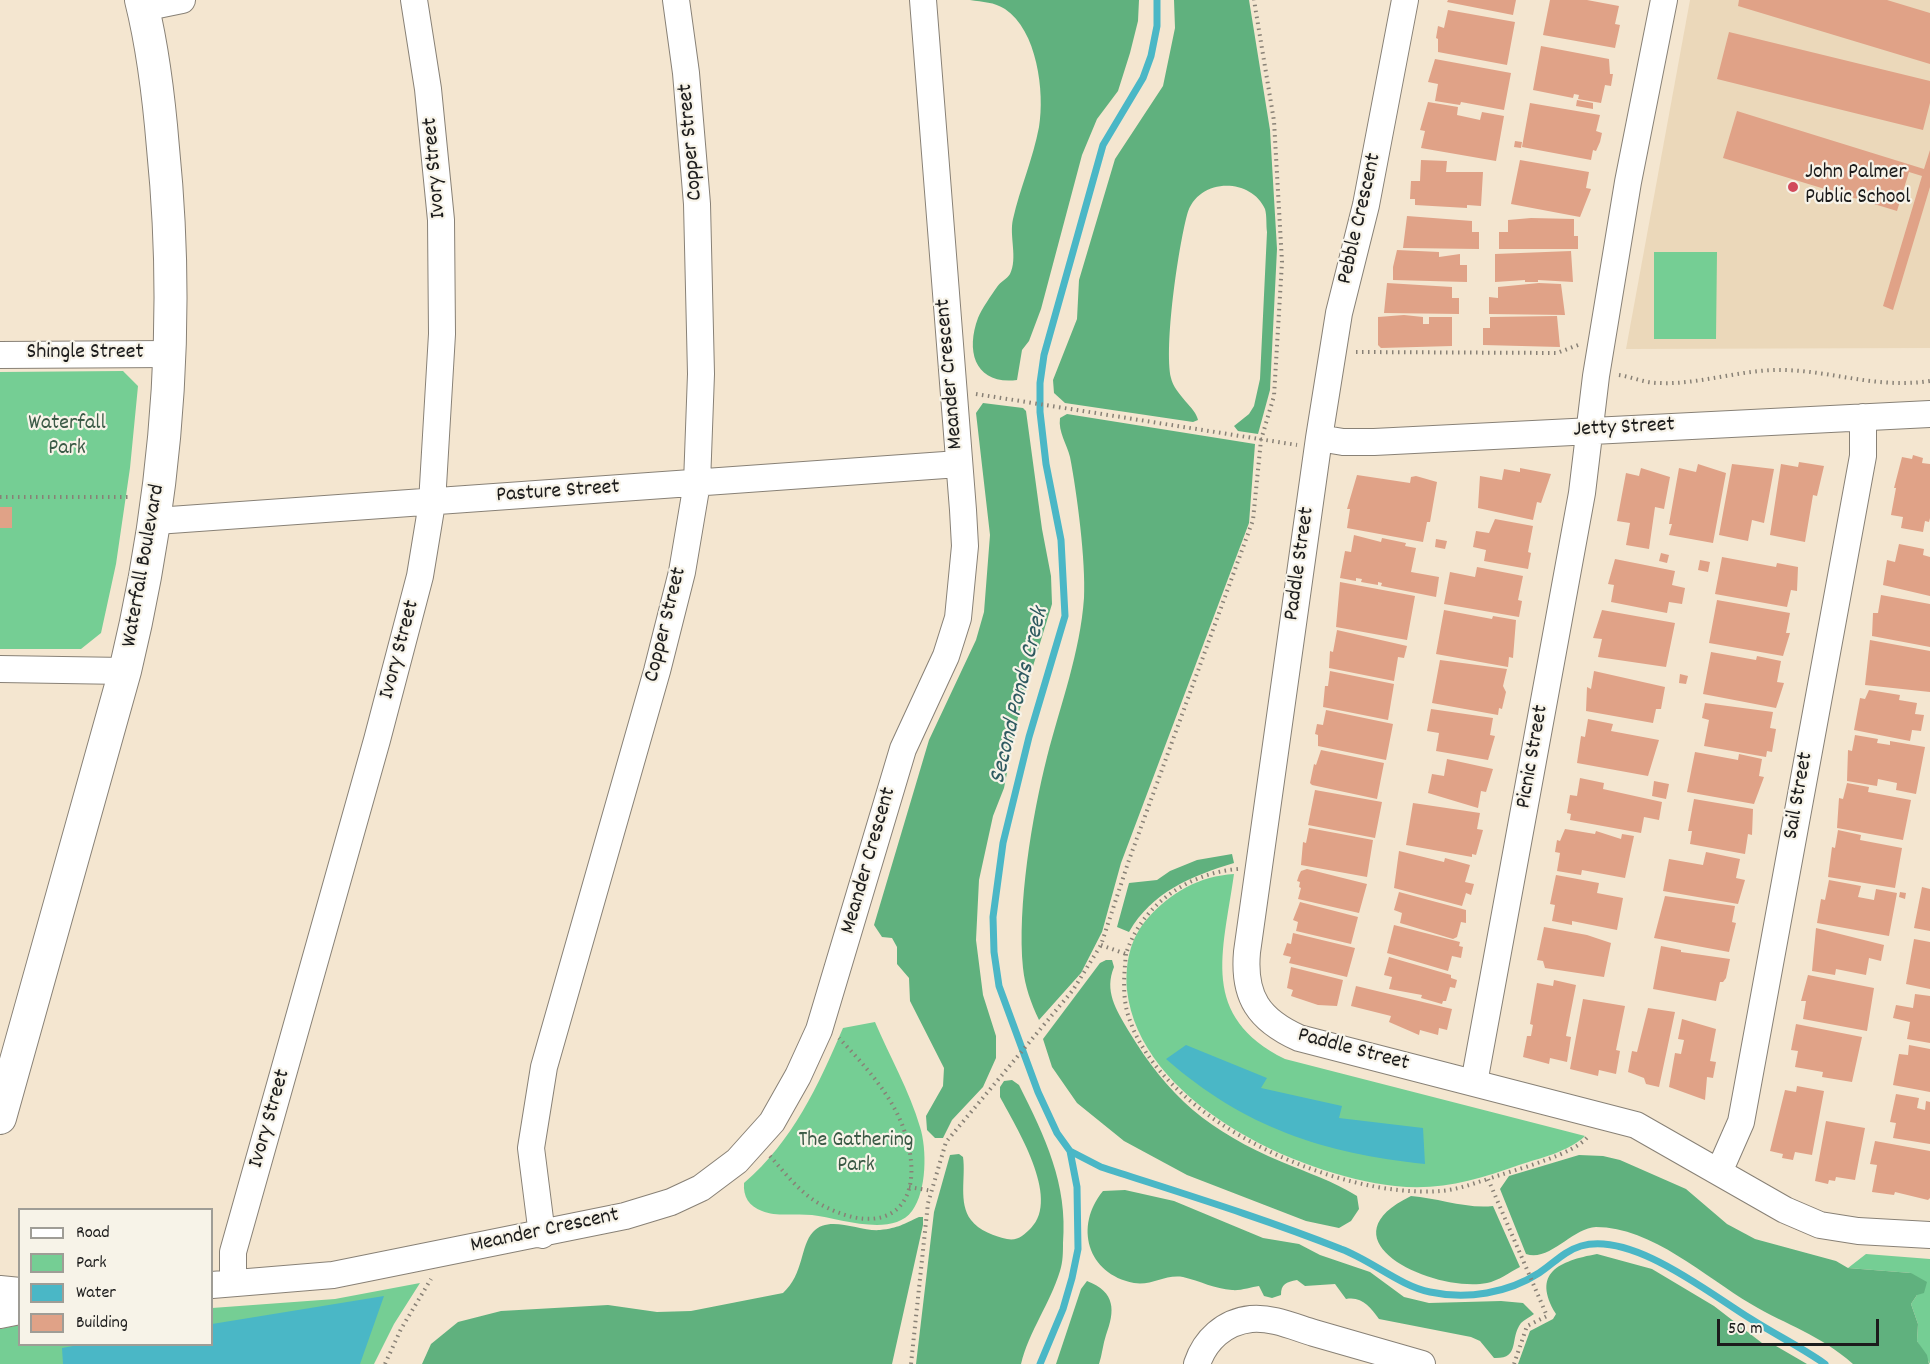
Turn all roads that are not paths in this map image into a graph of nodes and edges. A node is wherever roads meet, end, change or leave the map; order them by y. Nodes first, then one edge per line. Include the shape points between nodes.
1 (182, 0) edge
2 (414, 0) edge
3 (676, 0) edge
4 (923, 0) edge
5 (1405, 0) edge
6 (1664, 0) edge
7 (142, 4) edge
8 (170, 354) junction
9 (0, 355) edge
10 (1930, 414) edge
11 (1863, 417) junction
12 (1589, 431) junction
13 (1309, 441) junction
14 (959, 464) junction
15 (697, 483) junction
16 (432, 503) junction
17 (158, 509) junction
18 (0, 669) edge
19 (125, 671) junction
20 (1474, 1083) junction
21 (0, 1118) edge
22 (1719, 1172) junction
23 (542, 1235) junction
24 (1930, 1235) edge
25 (222, 1284) edge
26 (0, 1288) edge
27 (18, 1292) edge
28 (18, 1311) edge
29 (0, 1315) edge
30 (1197, 1364) edge
31 (1422, 1364) edge

1 - 7 street
2 - 16 street, Ivory Street via 428,88 441,220 442,334
3 - 15 street, Copper Street via 693,136 700,263
4 - 14 street, Meander Crescent
5 - 13 street, Pebble Crescent via 1366,205
6 - 12 street via 1628,182
7 - 8 street, Waterfall Boulevard via 160,110 167,187 172,274
8 - 9 street, Shingle Street
8 - 17 street, Waterfall Boulevard
10 - 11 street, Jetty Street
11 - 12 street, Jetty Street
11 - 22 street, Sail Street via 1861,464 1741,1122
12 - 13 street, Jetty Street
12 - 20 street, Picnic Street via 1582,493
13 - 20 street, Paddle Street via 1247,952 1247,984 1261,1013 1284,1032
14 - 15 street, Pasture Street
14 - 23 street, Meander Crescent via 965,546 958,618 946,656 903,749 819,1030 798,1076 772,1122 737,1161 701,1188 671,1202
15 - 16 street, Pasture Street
15 - 23 street, Copper Street via 682,572 657,670 534,1113 531,1158
16 - 17 street, Pasture Street
16 - 25 street, Ivory Street via 420,576 383,718 232,1267
17 - 19 street, Waterfall Boulevard
18 - 19 street
19 - 21 street, Waterfall Boulevard
20 - 22 street, Paddle Street via 1636,1125
22 - 24 street, Paddle Street via 1820,1226
23 - 25 street, Meander Crescent via 333,1275
26 - 27 street
28 - 29 street
30 - 31 street via 1215,1334 1252,1319 1278,1322

